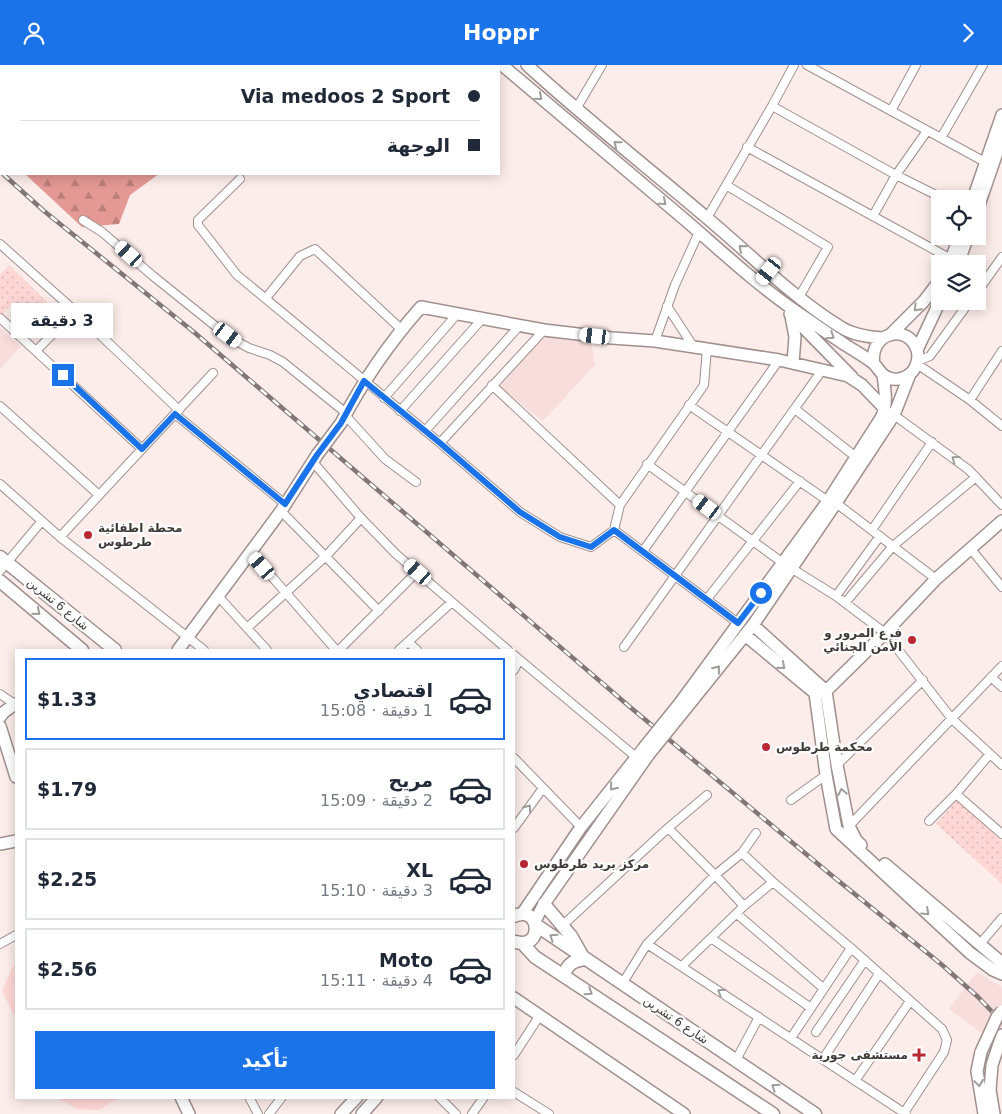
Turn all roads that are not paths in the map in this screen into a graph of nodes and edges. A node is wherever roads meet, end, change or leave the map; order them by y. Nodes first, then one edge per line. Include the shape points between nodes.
1 (502, 65) edge
2 (527, 65) edge
3 (602, 65) edge
4 (794, 65) edge
5 (807, 65) edge
6 (916, 65) edge
7 (983, 65) edge
8 (772, 107) junction
9 (576, 109) junction
10 (891, 111) junction
11 (1002, 115) edge
12 (928, 131) junction
13 (941, 138) junction
14 (1002, 138) edge
15 (747, 147) junction
16 (985, 162) junction
17 (896, 175) junction
18 (240, 179) dead end
19 (726, 185) junction
20 (976, 190) edge
21 (984, 190) edge
22 (931, 192) edge
23 (873, 216) junction
24 (708, 218) junction
25 (84, 220) dead end
26 (699, 232) junction
27 (0, 244) edge
28 (941, 255) edge
29 (1002, 258) edge
30 (769, 271) junction
31 (986, 280) edge
32 (759, 284) junction
33 (931, 292) edge
34 (800, 297) junction
35 (266, 298) junction
36 (667, 306) junction
37 (787, 309) junction
38 (936, 310) edge
39 (963, 310) edge
40 (75, 311) junction
41 (458, 313) junction
42 (0, 318) edge
43 (483, 318) junction
44 (520, 325) junction
45 (401, 329) junction
46 (544, 330) junction
47 (887, 336) junction
48 (655, 341) junction
49 (693, 346) junction
50 (707, 348) junction
51 (36, 351) junction
52 (1002, 351) edge
53 (917, 358) junction
54 (779, 360) junction
55 (793, 363) junction
56 (874, 364) junction
57 (823, 369) junction
58 (213, 373) dead end
59 (910, 374) junction
60 (883, 375) junction
61 (855, 380) junction
62 (364, 381) junction
63 (492, 385) junction
64 (384, 398) junction
65 (970, 400) junction
66 (689, 405) junction
67 (0, 406) edge
68 (795, 409) junction
69 (400, 411) junction
70 (177, 412) junction
71 (889, 412) junction
72 (344, 417) junction
73 (1002, 426) edge
74 (425, 431) junction
75 (728, 432) junction
76 (932, 442) junction
77 (440, 443) junction
78 (142, 449) junction
79 (762, 455) junction
80 (856, 457) junction
81 (315, 459) junction
82 (647, 464) junction
83 (976, 477) junction
84 (800, 481) junction
85 (416, 482) dead end
86 (0, 484) edge
87 (685, 492) junction
88 (99, 495) junction
89 (832, 502) junction
90 (620, 505) junction
91 (1002, 505) edge
92 (283, 507) junction
93 (718, 515) junction
94 (361, 519) junction
95 (41, 521) junction
96 (1002, 521) edge
97 (614, 530) junction
98 (872, 530) junction
99 (880, 536) junction
100 (60, 537) junction
101 (753, 541) junction
102 (893, 546) junction
103 (970, 548) junction
104 (643, 551) junction
105 (251, 553) junction
106 (326, 556) junction
107 (787, 566) junction
108 (3, 572) edge
109 (418, 572) junction
110 (675, 575) junction
111 (936, 579) junction
112 (1002, 587) edge
113 (286, 593) junction
114 (836, 596) junction
115 (219, 597) junction
116 (707, 599) junction
117 (452, 602) junction
118 (844, 603) junction
119 (379, 611) junction
120 (738, 623) junction
121 (753, 625) junction
122 (248, 628) junction
123 (885, 633) junction
124 (744, 635) junction
125 (189, 638) junction
126 (408, 642) junction
127 (624, 647) dead end
128 (81, 649) edge
129 (114, 649) edge
130 (179, 649) edge
131 (203, 649) edge
132 (266, 649) edge
133 (337, 649) edge
134 (339, 649) edge
135 (400, 649) edge
136 (417, 649) edge
137 (507, 649) edge
138 (516, 658) edge
139 (1002, 666) edge
140 (991, 677) junction
141 (924, 680) junction
142 (1002, 687) edge
143 (820, 692) junction
144 (0, 695) edge
145 (15, 703) edge
146 (15, 705) edge
147 (683, 705) junction
148 (0, 717) edge
149 (952, 719) junction
150 (0, 726) edge
151 (643, 753) junction
152 (989, 755) junction
153 (515, 759) edge
154 (836, 765) junction
155 (1002, 765) edge
156 (15, 774) edge
157 (826, 775) junction
158 (542, 788) junction
159 (956, 794) junction
160 (707, 795) dead end
161 (791, 800) dead end
162 (929, 821) dead end
163 (515, 827) edge
164 (581, 827) junction
165 (668, 827) junction
166 (849, 827) junction
167 (836, 829) junction
168 (756, 833) dead end
169 (1002, 835) edge
170 (15, 841) edge
171 (0, 845) edge
172 (742, 853) junction
173 (716, 875) junction
174 (774, 882) junction
175 (544, 904) junction
176 (744, 907) junction
177 (517, 914) edge
178 (737, 914) junction
179 (1002, 918) edge
180 (535, 923) junction
181 (564, 925) junction
182 (15, 936) edge
183 (711, 938) junction
184 (0, 944) edge
185 (517, 944) edge
186 (980, 944) junction
187 (647, 945) junction
188 (851, 947) junction
189 (584, 959) junction
190 (865, 960) junction
191 (1002, 963) edge
192 (682, 967) junction
193 (879, 974) junction
194 (1002, 974) edge
195 (564, 975) junction
196 (622, 984) junction
197 (823, 988) junction
198 (515, 999) edge
199 (910, 1001) junction
200 (811, 1008) junction
201 (1002, 1011) edge
202 (540, 1015) junction
203 (759, 1017) junction
204 (816, 1032) dead end
205 (1002, 1035) edge
206 (791, 1038) junction
207 (515, 1053) edge
208 (823, 1059) junction
209 (736, 1060) junction
210 (712, 1073) junction
211 (855, 1081) junction
212 (515, 1093) edge
213 (182, 1099) edge
214 (250, 1099) edge
215 (280, 1099) edge
216 (355, 1099) edge
217 (375, 1099) edge
218 (442, 1099) edge
219 (483, 1099) edge
220 (905, 1113) edge
221 (189, 1114) edge
222 (258, 1114) edge
223 (269, 1114) edge
224 (340, 1114) edge
225 (362, 1114) edge
226 (456, 1114) edge
227 (472, 1114) edge
228 (549, 1114) edge
229 (684, 1114) edge
230 (773, 1114) edge
231 (816, 1114) edge
232 (984, 1114) edge
233 (994, 1114) edge

1 -> 26 main road
2 - 9 main road
3 - 9 street
4 - 8 street
5 - 10 street
6 - 10 street
7 - 13 street
8 - 15 street
8 - 17 street
24 -> 9 main road
10 - 12 street
11 - 16 main road
12 - 13 street
12 - 17 street
13 - 16 street
14 - 21 main road
15 - 19 street
15 - 23 street
16 - 20 main road
17 - 22 street
17 - 23 street
18 - 35 street via 198,220 198,225 237,275
19 - 24 street
19 - 34 street via 828,247
23 - 28 street
30 -> 24 main road
25 - 72 street via 219,329 249,348 282,362
26 - 32 main road
26 - 36 street
27 - 40 street
29 - 31 street
30 - 32 main road
30 - 34 main road
32 - 37 main road
33 -> 47 main road
34 - 47 main road via 841,327 862,336
35 - 45 street via 300,256 315,249
35 - 62 street
36 - 48 street
36 - 49 street
37 - 55 main road via 795,337
37 -> 56 main road
37 - 61 main road
38 - 53 main road
39 - 53 street via 930,356
40 - 51 street
40 - 70 street
41 - 43 main road
41 - 45 main road via 421,307
41 - 64 street
42 - 51 street
43 - 44 main road
43 - 69 street
44 - 46 main road
44 - 74 street
45 - 62 main road
46 - 48 main road
46 - 63 street
47 - 53 main road via 904,335 914,344
47 - 56 main road via 875,347
48 - 49 main road
49 - 50 main road
50 - 54 main road
50 - 66 street via 704,385
51 - 78 street
52 - 65 street
53 - 59 main road
53 - 65 street
54 - 55 main road
54 - 75 street
55 - 57 main road
56 - 60 main road
57 - 61 main road
57 - 68 street
58 - 70 street
59 - 60 main road via 897,379
59 - 71 main road
60 - 71 main road
61 - 71 main road
62 - 64 street
62 - 72 main road
63 - 77 street
63 - 90 street
64 - 69 street
65 - 73 street
66 - 75 street
66 - 82 street
67 - 88 street
68 - 79 street
68 - 80 street
69 - 74 street
70 - 78 street
70 - 92 street
71 - 76 street
71 - 80 main road
71 - 89 main road
72 - 81 main road, bridge
72 - 85 street via 385,459
74 - 77 street
75 - 79 street
75 - 87 street
83 -> 76 street
76 - 98 street
77 - 97 street via 520,512 560,537 591,547
78 - 88 street
79 - 84 street
79 - 93 street
80 - 89 main road
81 - 92 main road
81 - 94 street
82 - 87 street
82 - 90 street
83 - 91 street
83 - 102 street
84 - 89 street
84 - 101 street
86 - 95 street
87 - 93 street
87 - 104 street
88 - 100 street
89 - 98 street
89 - 107 main road
90 - 97 street
92 - 105 main road
92 - 106 street
93 - 101 street
93 - 110 street
94 - 106 street
94 - 109 street
95 - 100 street
95 - 108 street
96 - 103 main road
97 - 104 street
98 - 99 street
99 - 102 street
99 - 114 street
100 - 125 street
101 - 107 street
101 - 116 street
102 - 111 street
102 - 118 street
103 - 111 main road
103 - 112 street
104 - 110 street
105 - 113 street
105 - 115 main road
106 - 113 street
106 - 119 street
107 - 114 street
107 - 120 main road
107 - 121 main road
108 -> 128 main road, شارع 6 تشرين
108 - 129 main road, شارع 6 تشرين
109 - 117 street
109 - 119 street
110 - 116 street
110 - 127 street
111 - 123 main road
113 - 122 street
113 - 133 street
114 - 118 street
115 - 122 street
115 - 125 main road
116 - 120 street
117 - 126 street
117 - 137 street
118 - 123 street
119 - 134 street
120 - 147 main road
121 - 124 main road
121 - 143 main road
122 - 132 street
123 - 141 street
123 - 143 main road
124 -> 143 main road
147 -> 124 main road
125 - 130 main road
125 - 131 street
126 - 135 street
126 - 136 street
138 - 151 street
139 - 140 street
140 - 142 street
140 - 149 street
141 - 149 street
141 - 154 street
143 - 154 main road
143 - 157 main road
144 - 145 street
146 - 148 main road
147 - 151 main road, bridge
149 - 152 street
149 - 166 street
150 - 156 main road
151 -> 164 main road
151 - 175 main road
152 - 155 street
152 - 159 street
153 - 158 street
166 -> 154 main road
157 - 161 street
157 - 167 main road
163 -> 158 street
158 - 164 street
159 - 162 street
159 - 169 street
160 - 165 street
164 - 177 main road
165 - 173 street
165 - 181 street
166 - 167 main road
166 - 186 main road via 856,840
167 -> 194 main road via 970,953
168 - 172 street
170 - 171 main road
172 - 173 street
172 - 174 street
173 - 176 street
173 - 187 street
174 - 176 street
174 - 188 street
175 - 180 main road
175 - 181 main road
176 - 178 street
177 - 180 main road, شارع 6 تشرين via 531,917
178 - 183 street
178 - 197 street
179 - 186 street
180 - 185 main road via 535,934 530,941
189 -> 180 main road, شارع 6 تشرين
181 - 189 main road
182 - 184 street
183 - 192 street
183 - 200 street
185 - 195 main road, شارع 6 تشرين
186 - 191 main road
187 - 192 street
187 - 196 street
188 - 190 street
188 - 197 street
189 - 195 main road via 570,964
189 - 196 main road, شارع 6 تشرين
190 - 193 street
190 - 204 street
203 -> 192 street
193 - 199 street
193 - 208 street
195 -> 210 main road, شارع 6 تشرين
196 - 209 main road, شارع 6 تشرين
197 - 200 street
198 - 202 main road
199 - 211 street
199 - 220 street via 942,1029 947,1040 944,1052
200 - 206 street
201 -> 232 main road, bridge via 981,1052 977,1071
202 - 207 street
202 - 229 main road
203 - 206 street
203 - 209 street
205 - 233 main road via 994,1056 990,1090
206 - 208 street
208 - 211 street
209 - 210 main road via 726,1070
231 -> 209 main road, شارع 6 تشرين
210 - 230 main road, شارع 6 تشرين
211 - 220 street
212 - 228 street
213 - 221 main road
214 - 222 street
215 - 223 street
216 - 224 main road
217 - 225 main road
218 - 226 street
219 - 227 street

